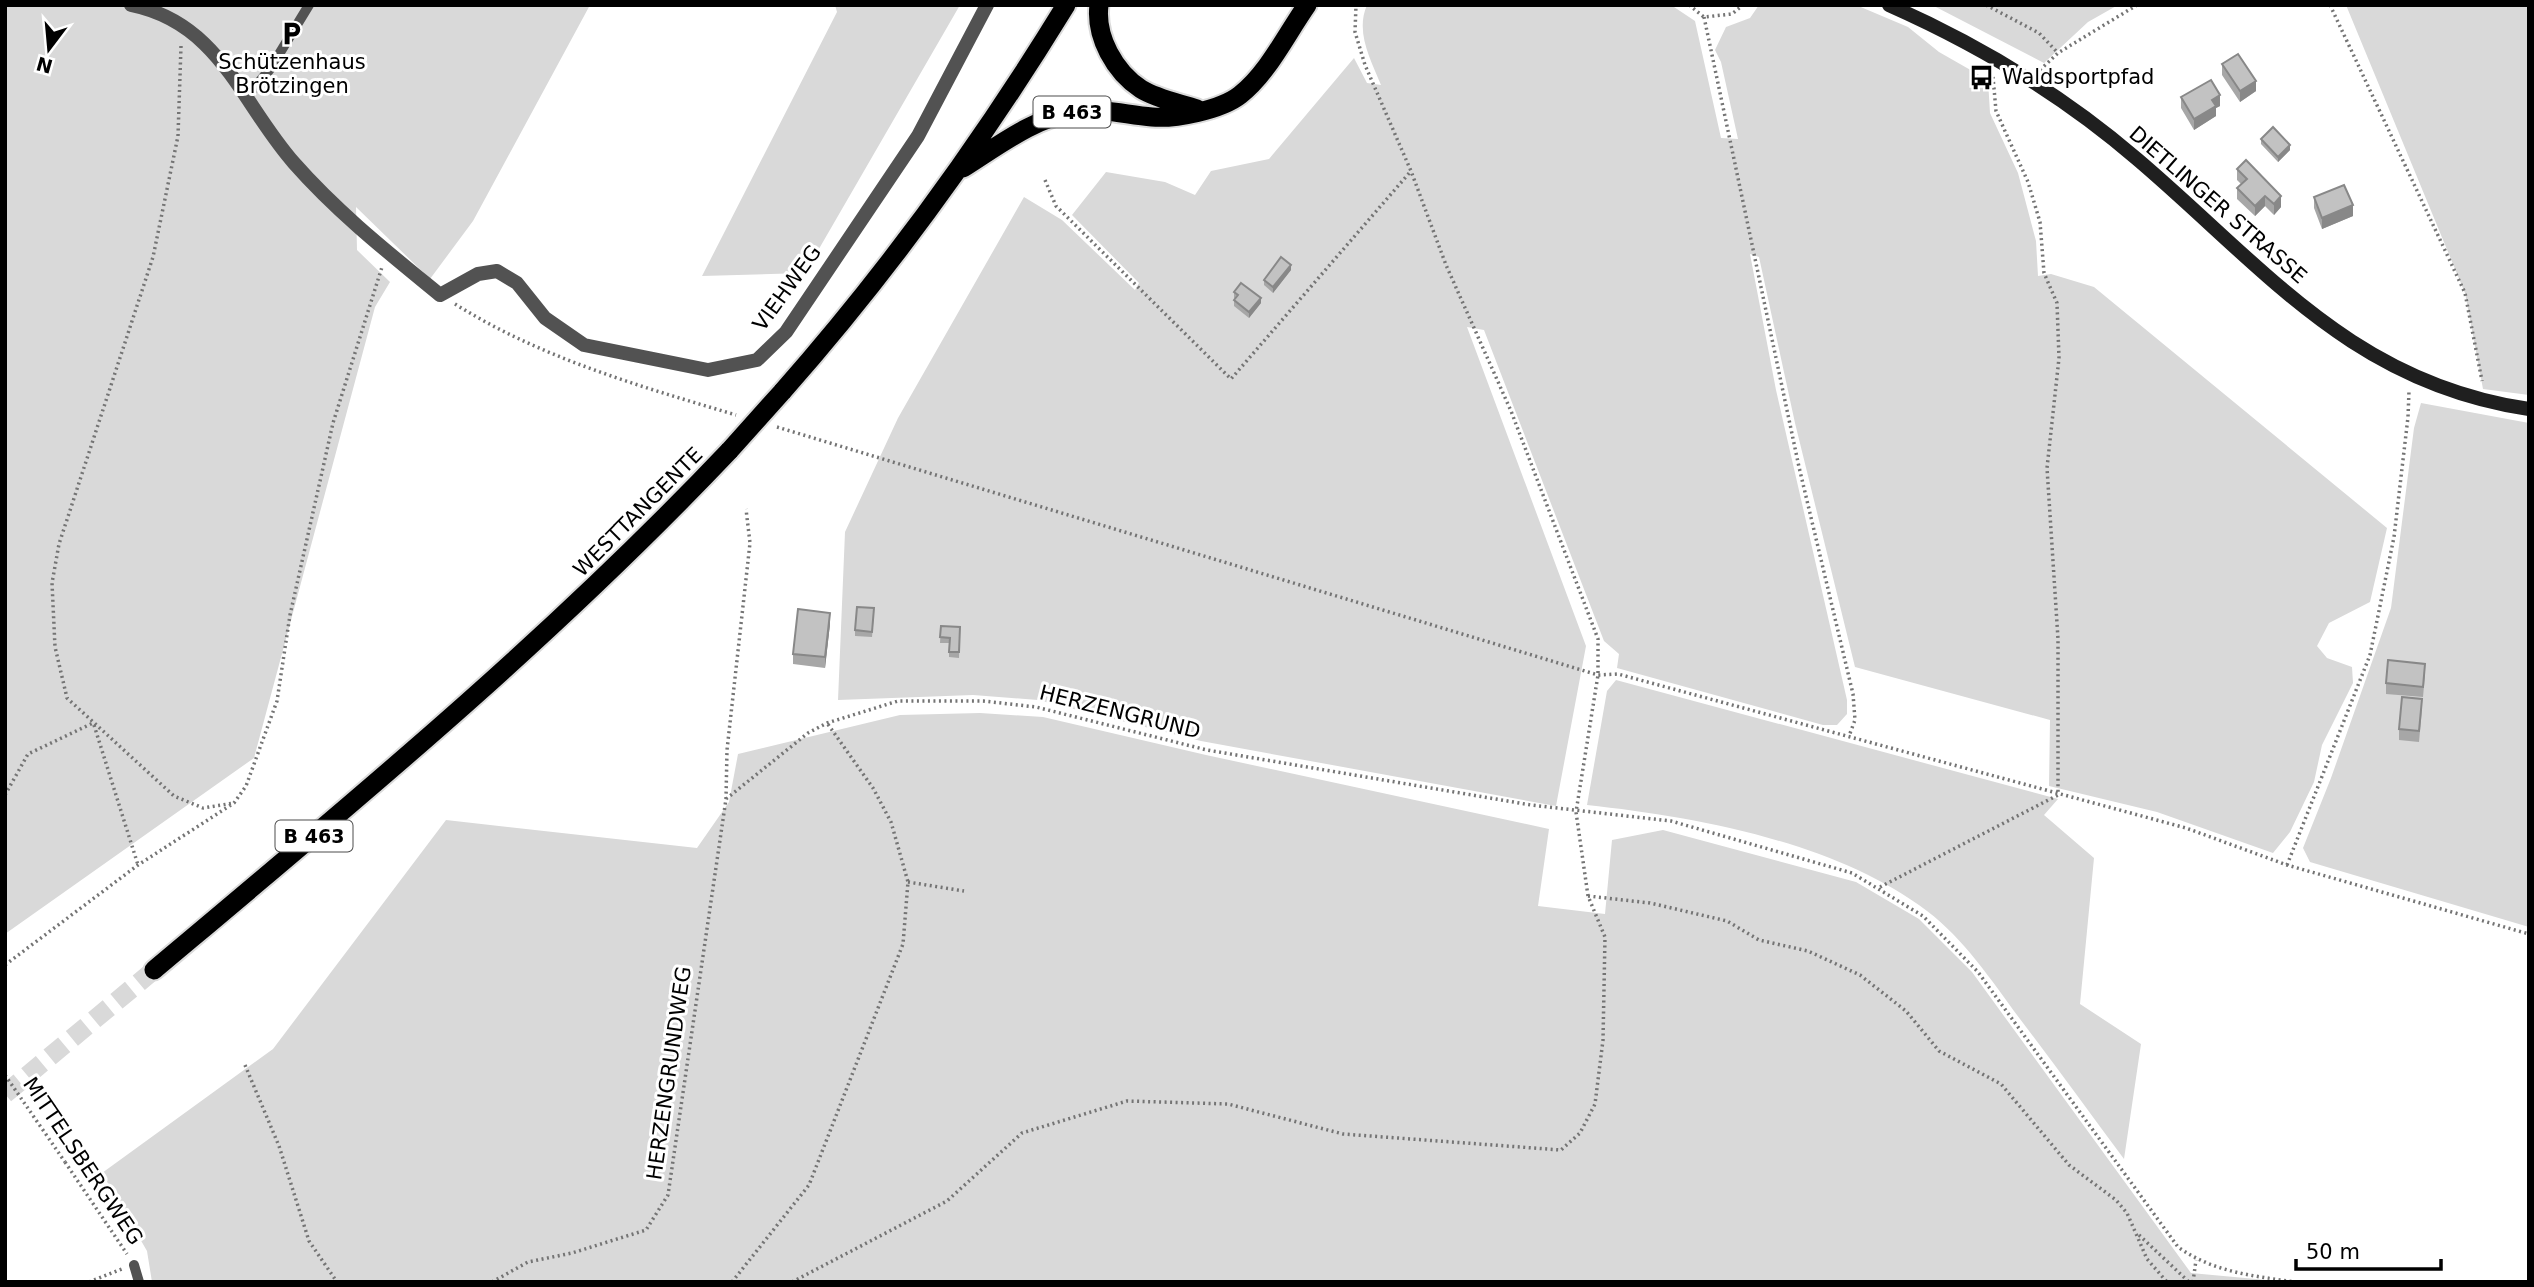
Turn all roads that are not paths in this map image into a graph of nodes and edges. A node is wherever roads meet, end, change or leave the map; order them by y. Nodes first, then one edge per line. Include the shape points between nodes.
1 (131, 5) edge
2 (309, 5) edge
3 (987, 5) edge
4 (1066, 5) edge
5 (1099, 5) edge
6 (1296, 5) edge
7 (1307, 5) edge
8 (1889, 5) edge
9 (1289, 31) junction
10 (247, 97) junction
11 (1202, 110) junction
12 (956, 173) junction
13 (2529, 409) edge
14 (154, 970) tunnel mouth
15 (134, 1265) road end
16 (139, 1282) edge

1 - 10 street via 182,23 214,52
2 - 10 lane via 271,69
3 - 10 street, VIEHWEG via 918,136 786,332 757,359 708,370 584,345 545,318 517,282 497,271 478,274 440,295 343,214 293,162
4 - 12 highway, WESTTANGENTE / B 463
5 - 11 highway, B 463 via 1105,46 1126,76 1142,89
6 - 9 highway, B 463
7 - 9 highway, B 463
8 - 13 main road, DIETLINGER STRASSE via 2029,80 2136,157 2278,287 2364,352 2408,374 2488,403
9 - 11 highway, B 463 via 1261,74 1239,96
11 - 12 highway, B 463 via 1154,117 1098,110 1057,116 1028,128
12 - 14 highway, WESTTANGENTE / B 463, bridge via 898,253 782,392 646,539 561,621
15 - 16 lane

